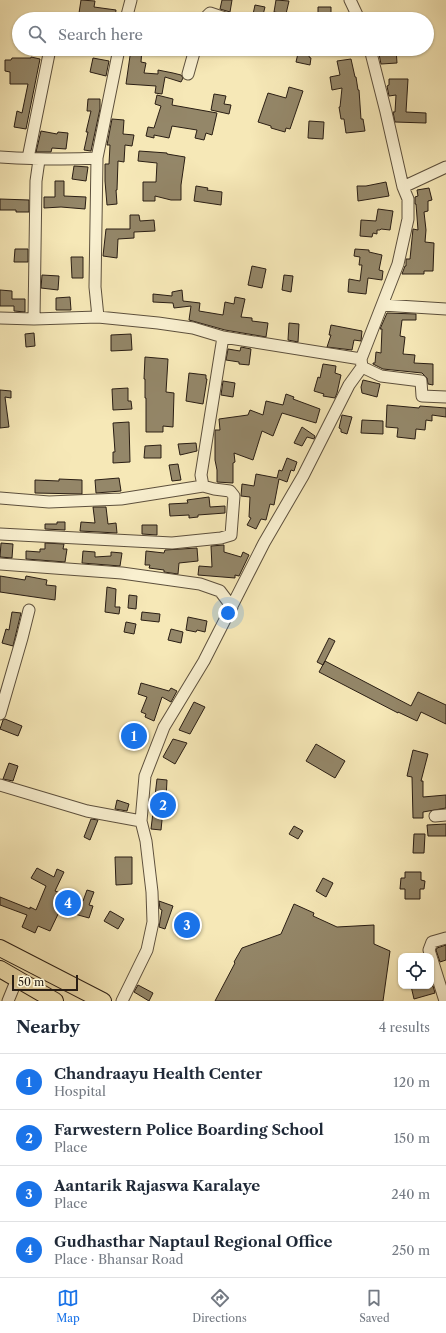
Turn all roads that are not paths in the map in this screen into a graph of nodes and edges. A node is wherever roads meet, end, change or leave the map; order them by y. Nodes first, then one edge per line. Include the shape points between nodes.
1 (130, 0) edge
2 (350, 0) edge
3 (127, 12) edge
4 (356, 12) edge
5 (49, 56) edge
6 (118, 56) edge
7 (193, 56) edge
8 (372, 56) edge
9 (188, 74) dead end
10 (0, 157) edge
11 (97, 158) junction
12 (34, 159) junction
13 (446, 167) edge
14 (403, 186) junction
15 (382, 305) junction
16 (446, 309) edge
17 (98, 317) junction
18 (0, 318) edge
19 (34, 319) junction
20 (223, 337) junction
21 (361, 363) junction
22 (446, 397) edge
23 (203, 486) junction
24 (0, 498) edge
25 (0, 534) edge
26 (0, 564) edge
27 (232, 606) junction
28 (29, 610) dead end
29 (0, 714) edge
30 (0, 785) edge
31 (141, 821) junction
32 (446, 938) edge
33 (0, 948) edge
34 (0, 970) edge
35 (17, 979) junction
36 (445, 999) edge
37 (8, 1001) edge
38 (55, 1001) edge
39 (103, 1001) edge
40 (122, 1001) edge

1 - 3 street
2 - 4 street
5 - 12 street
6 - 11 street
7 - 9 street
8 - 14 street
10 - 12 street
11 - 12 street
11 - 17 street via 95,287
12 - 19 street
13 - 14 street
14 - 15 street via 408,198 408,219 398,264
15 - 16 street
15 - 21 street
17 - 19 street
17 - 20 street via 193,328
18 - 19 street
20 - 21 street
20 - 23 street via 201,475
21 - 22 street via 381,376 421,381 422,396
21 - 27 street
23 - 24 street via 121,499 49,502
23 - 25 street via 230,491 234,496 231,535 172,543
26 - 27 street via 122,573 200,584 220,591
27 - 31 street via 204,661 164,727 145,776
28 - 29 street
30 - 31 street via 88,811
31 - 40 street via 150,870 153,922 147,950
32 - 36 street via 432,942 429,950
33 - 39 highway
34 - 35 highway
35 - 37 street
35 - 38 highway

